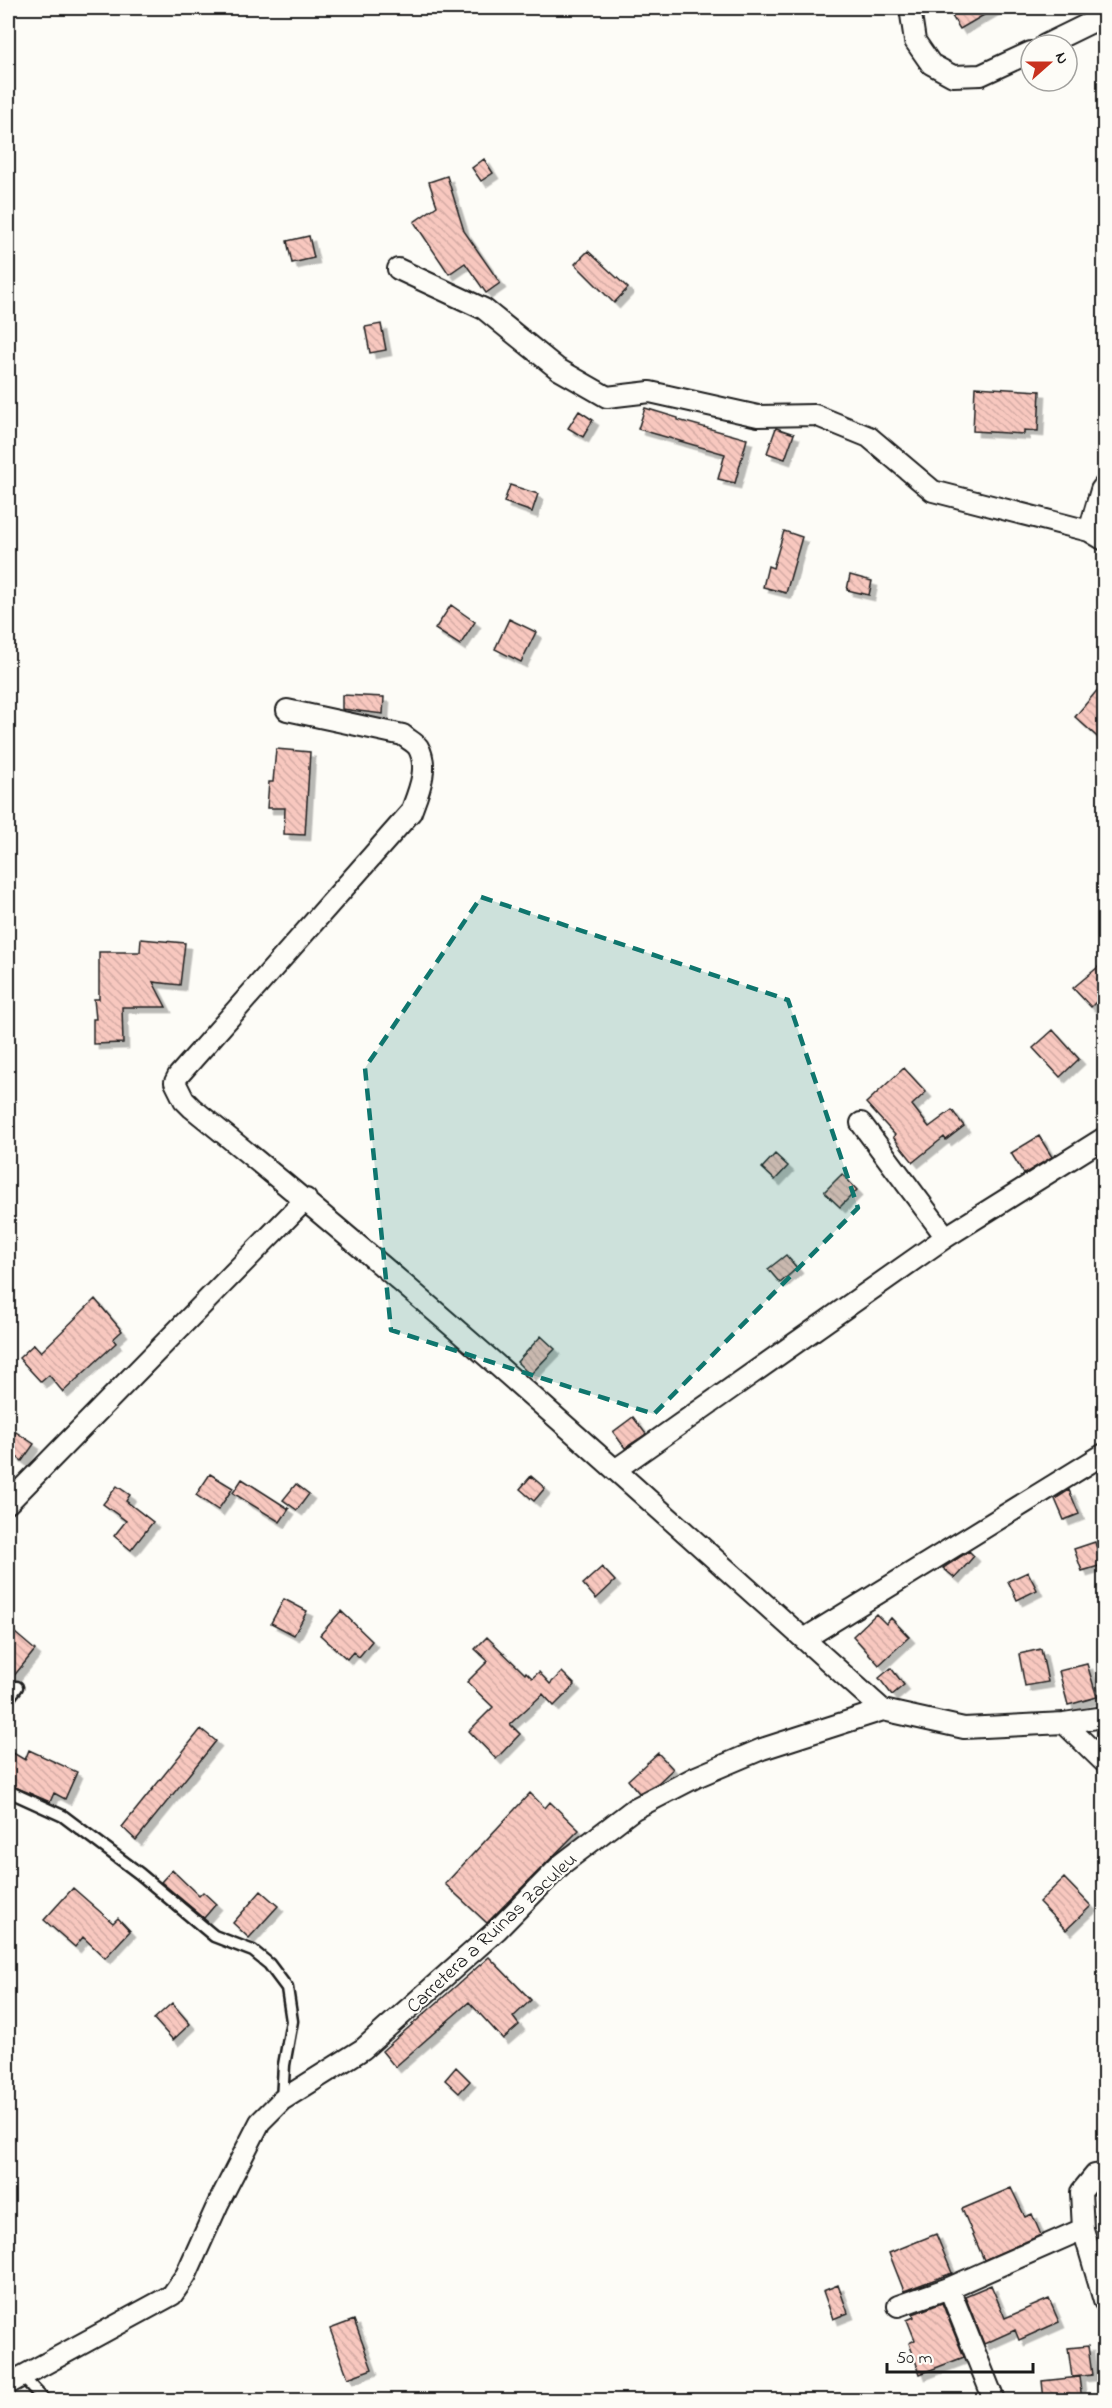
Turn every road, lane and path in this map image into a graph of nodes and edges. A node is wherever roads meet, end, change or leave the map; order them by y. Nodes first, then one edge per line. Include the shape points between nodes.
1 (910, 8) edge
2 (1104, 20) edge
3 (1070, 33) edge
4 (1019, 58) edge
5 (398, 269) dead end
6 (1104, 486) edge
7 (1097, 535) edge
8 (287, 710) dead end
9 (861, 1123) dead end
10 (1104, 1138) edge
11 (306, 1199) junction
12 (945, 1238) junction
13 (1104, 1454) edge
14 (615, 1470) junction
15 (8, 1503) edge
16 (804, 1639) junction
17 (18, 1687) dead end
18 (8, 1699) edge
19 (883, 1710) junction
20 (1104, 1717) edge
21 (1064, 1723) junction
22 (1104, 1762) edge
23 (8, 1791) edge
24 (282, 2100) junction
25 (1104, 2174) edge
26 (1083, 2229) junction
27 (948, 2288) junction
28 (1104, 2301) edge
29 (898, 2306) dead end
30 (15, 2380) edge
31 (44, 2400) edge
32 (994, 2400) edge

1 - 4 street via 915,41 932,64 953,76 981,75
2 - 3 street
5 - 7 street via 484,309 558,369 607,397 650,392 758,416 815,415 869,437 933,491
6 - 7 street
8 - 11 street via 403,735 417,746 423,777 411,812 175,1082 192,1108
9 - 12 street
10 - 12 street
11 - 14 street
11 - 15 street
12 - 14 street
13 - 16 street
14 - 16 street
16 - 19 street
17 - 18 lane
19 - 21 street via 964,1728
19 - 24 street, Carretera a Ruinas Zaculeu via 762,1749 634,1809 562,1864 497,1930 363,2049
20 - 21 street
21 - 22 street
23 - 24 lane via 63,1816 214,1936 253,1952 269,1964 287,1988 292,2021
24 - 30 street, Carretera a Ruinas Zaculeu via 260,2122 186,2275 172,2295
25 - 26 street via 1095,2175 1081,2192
26 - 27 street
26 - 28 street
27 - 29 street
27 - 32 street
30 - 31 lane

